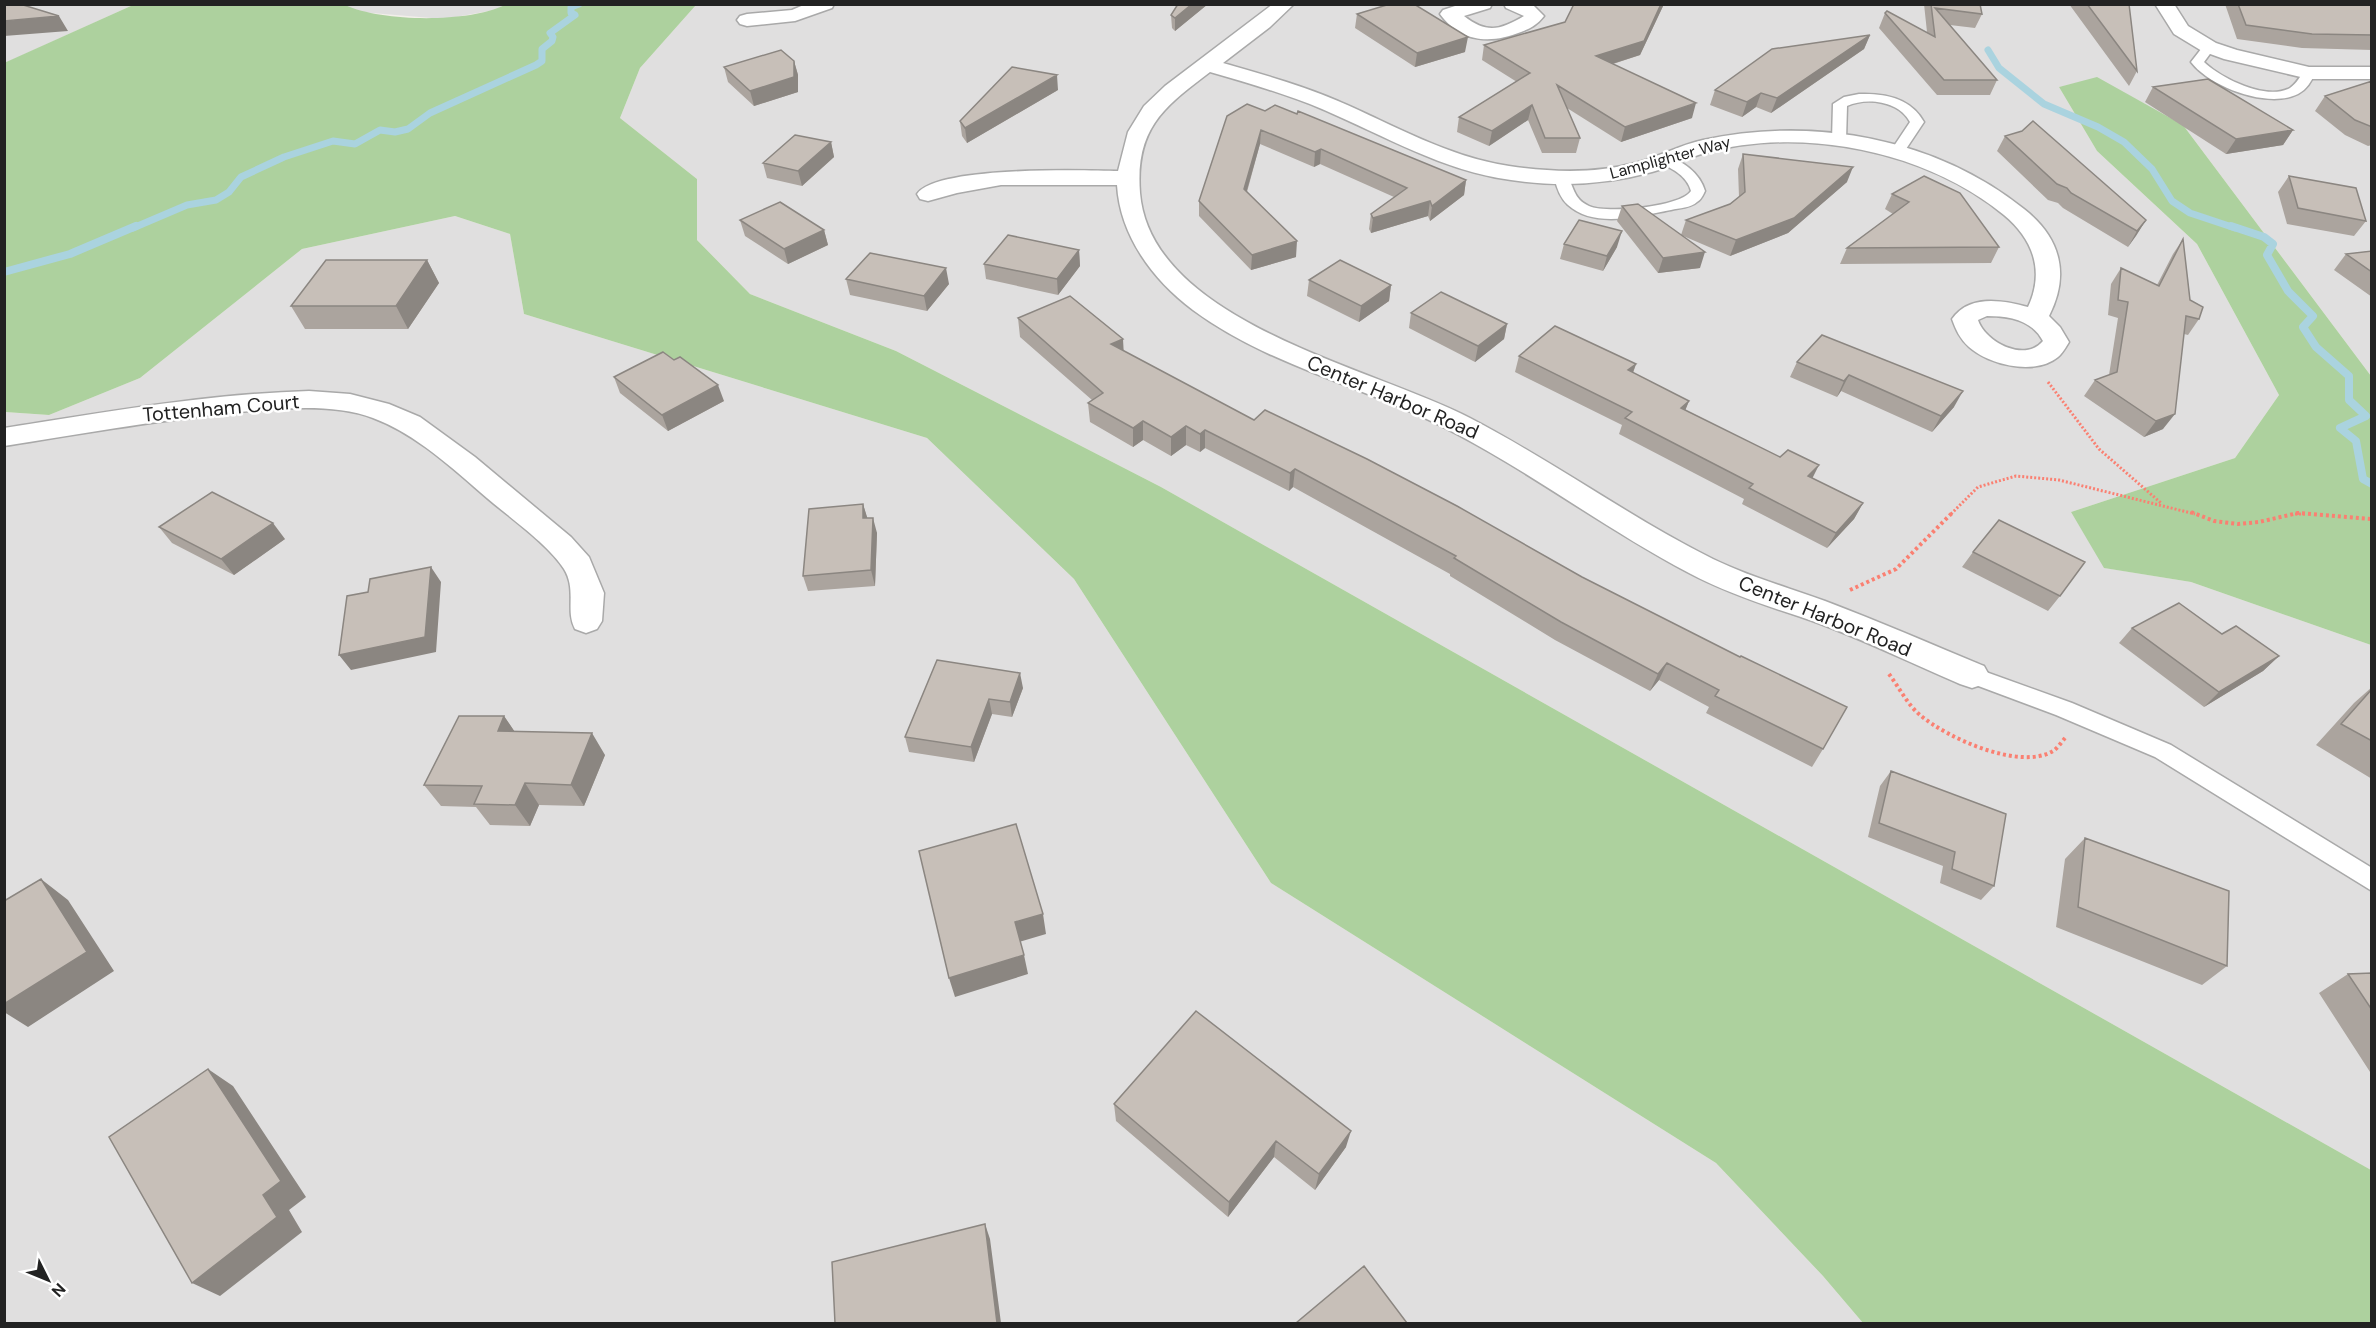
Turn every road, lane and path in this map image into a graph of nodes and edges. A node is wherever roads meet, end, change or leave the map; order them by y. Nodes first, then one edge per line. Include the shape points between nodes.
1 (825, 4) edge
2 (1285, 4) edge
3 (1484, 4) edge
4 (2164, 4) edge
5 (1525, 6) edge
6 (747, 20) dead end
7 (2209, 47) junction
8 (1208, 64) junction
9 (2309, 72) junction
10 (2372, 73) edge
11 (1839, 140) junction
12 (1897, 152) junction
13 (1665, 160) junction
14 (1561, 176) junction
15 (1127, 178) junction
16 (928, 194) dead end
17 (2035, 318) junction
18 (2029, 358) junction
19 (4, 438) edge
20 (2161, 504) junction
21 (2372, 519) edge
22 (1810, 608) junction
23 (586, 621) dead end
24 (1972, 675) joint
25 (2372, 881) edge

1 - 6 street via 795,15
2 - 8 street, Center Harbor Road
3 - 5 street via 1450,14 1467,28 1490,37 1530,21 1534,16
4 - 7 street via 2181,30
7 - 9 street
7 - 9 lane via 2197,62 2203,70 2248,92 2285,93 2302,86
8 - 14 street, Lamplighter Way via 1327,104 1465,164
8 - 15 street, Center Harbor Road via 1158,105 1141,126
9 - 10 street
11 - 12 street, Lamplighter Way
11 - 12 lane via 1840,104 1856,98 1881,99 1905,107 1917,119
11 - 13 street, Lamplighter Way via 1750,138 1703,146
12 - 17 street, Lamplighter Way via 1930,163 1989,192 2029,227 2049,262 2049,287
13 - 14 street, Lamplighter Way via 1619,173
13 - 14 lane via 1697,185 1693,199 1619,214 1595,213 1573,202
15 - 16 street via 1003,177 967,182
15 - 22 street, Center Harbor Road via 1132,212 1154,256 1174,280 1235,326 1420,404 1551,475 1705,568 1780,600
17 - 18 street via 2052,332 2056,342 2052,351
17 - 18 street via 1985,308 1965,319 1972,338 1986,348
18 - 20 path via 2099,449
19 - 23 street, Tottenham Court via 263,401 309,399 379,410 410,423 465,464 560,545 578,566 588,593
20 - 21 path via 2214,521 2238,524 2298,513
20 - 22 path via 2060,480 2016,476 1978,487 1896,569
22 - 24 street, Center Harbor Road
24 - 25 lane via 2163,750

